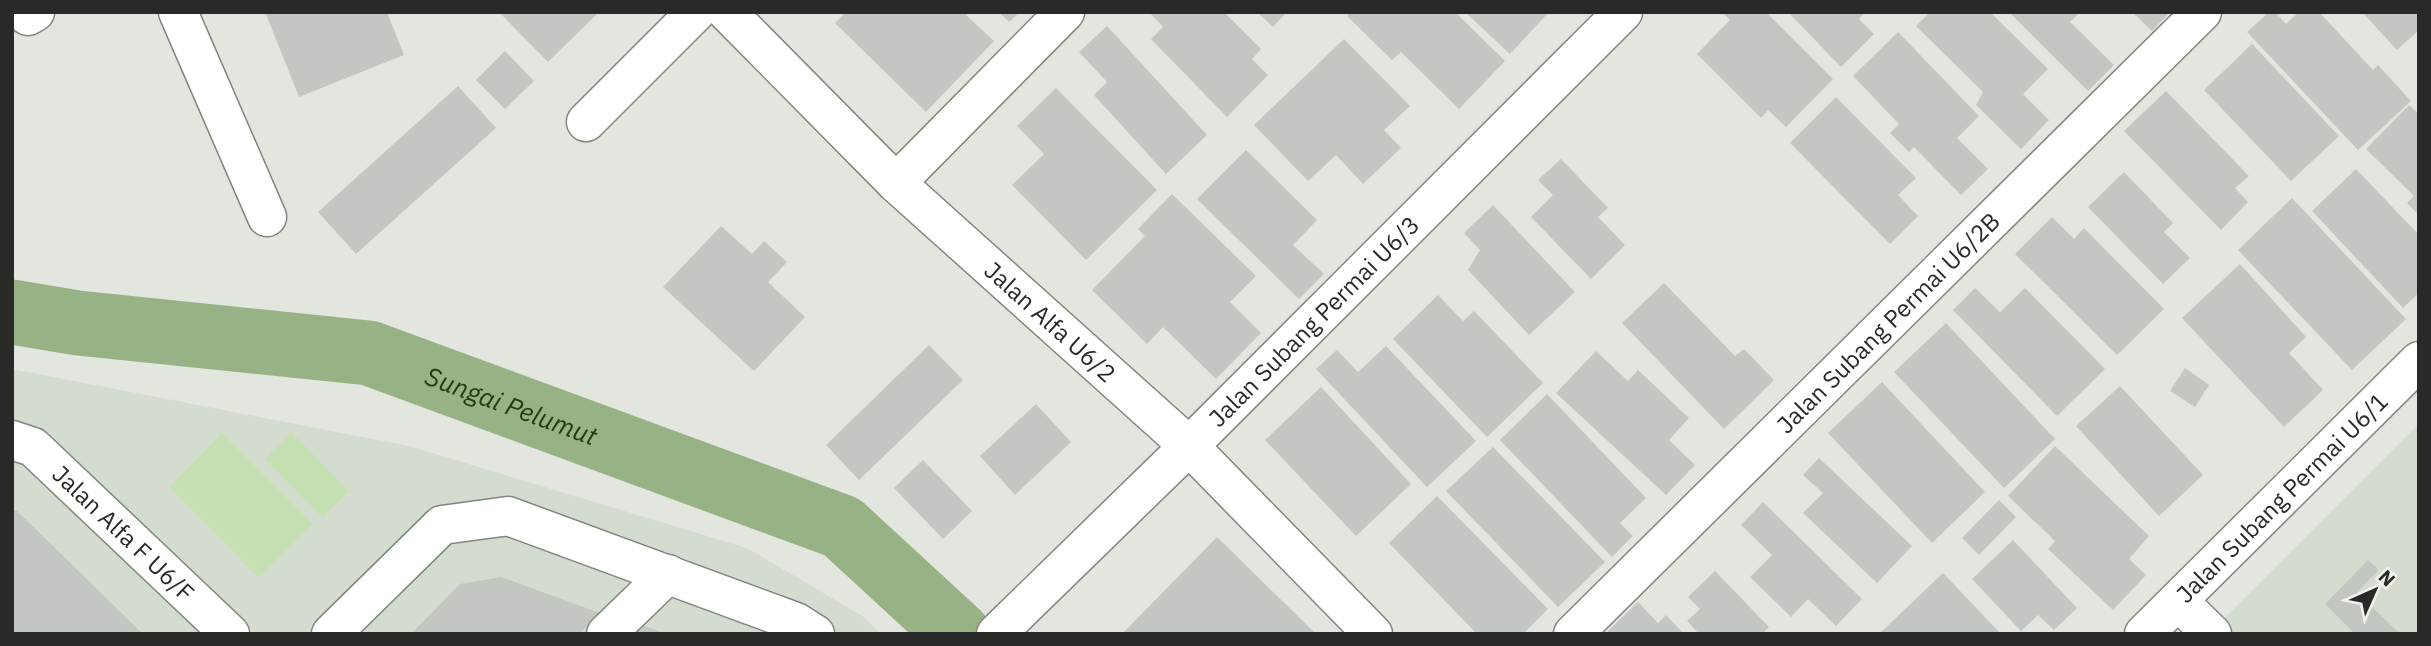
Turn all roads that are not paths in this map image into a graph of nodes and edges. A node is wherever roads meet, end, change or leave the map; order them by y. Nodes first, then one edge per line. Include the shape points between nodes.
1 (178, 12) edge
2 (696, 12) edge
3 (727, 12) edge
4 (1065, 12) edge
5 (1623, 12) edge
6 (2202, 12) edge
7 (586, 122) dead end
8 (896, 183) junction
9 (267, 217) dead end
10 (2419, 361) edge
11 (12, 440) edge
12 (1189, 446) junction
13 (668, 574) junction
14 (2178, 601) junction
15 (999, 631) edge
16 (230, 634) edge
17 (331, 634) edge
18 (606, 634) edge
19 (815, 634) edge
20 (1373, 634) edge
21 (1573, 634) edge
22 (2144, 634) edge
23 (2211, 634) edge

1 - 9 street
2 - 7 street
3 - 8 street, Jalan Alfa U6/2
4 - 8 street
5 - 12 street, Jalan Subang Permai U6/3
6 - 21 street, Jalan Subang Permai U6/2B
8 - 12 street, Jalan Alfa U6/2
10 - 14 street, Jalan Subang Permai U6/1
11 - 16 street, Jalan Alfa F U6/F via 33,447
12 - 15 street, Jalan Subang Permai U6/3
12 - 20 street, Jalan Alfa U6/2
13 - 17 street via 508,516 442,525
13 - 18 street
13 - 19 street via 796,622
14 - 22 street, Jalan Subang Permai U6/1
14 - 23 street

